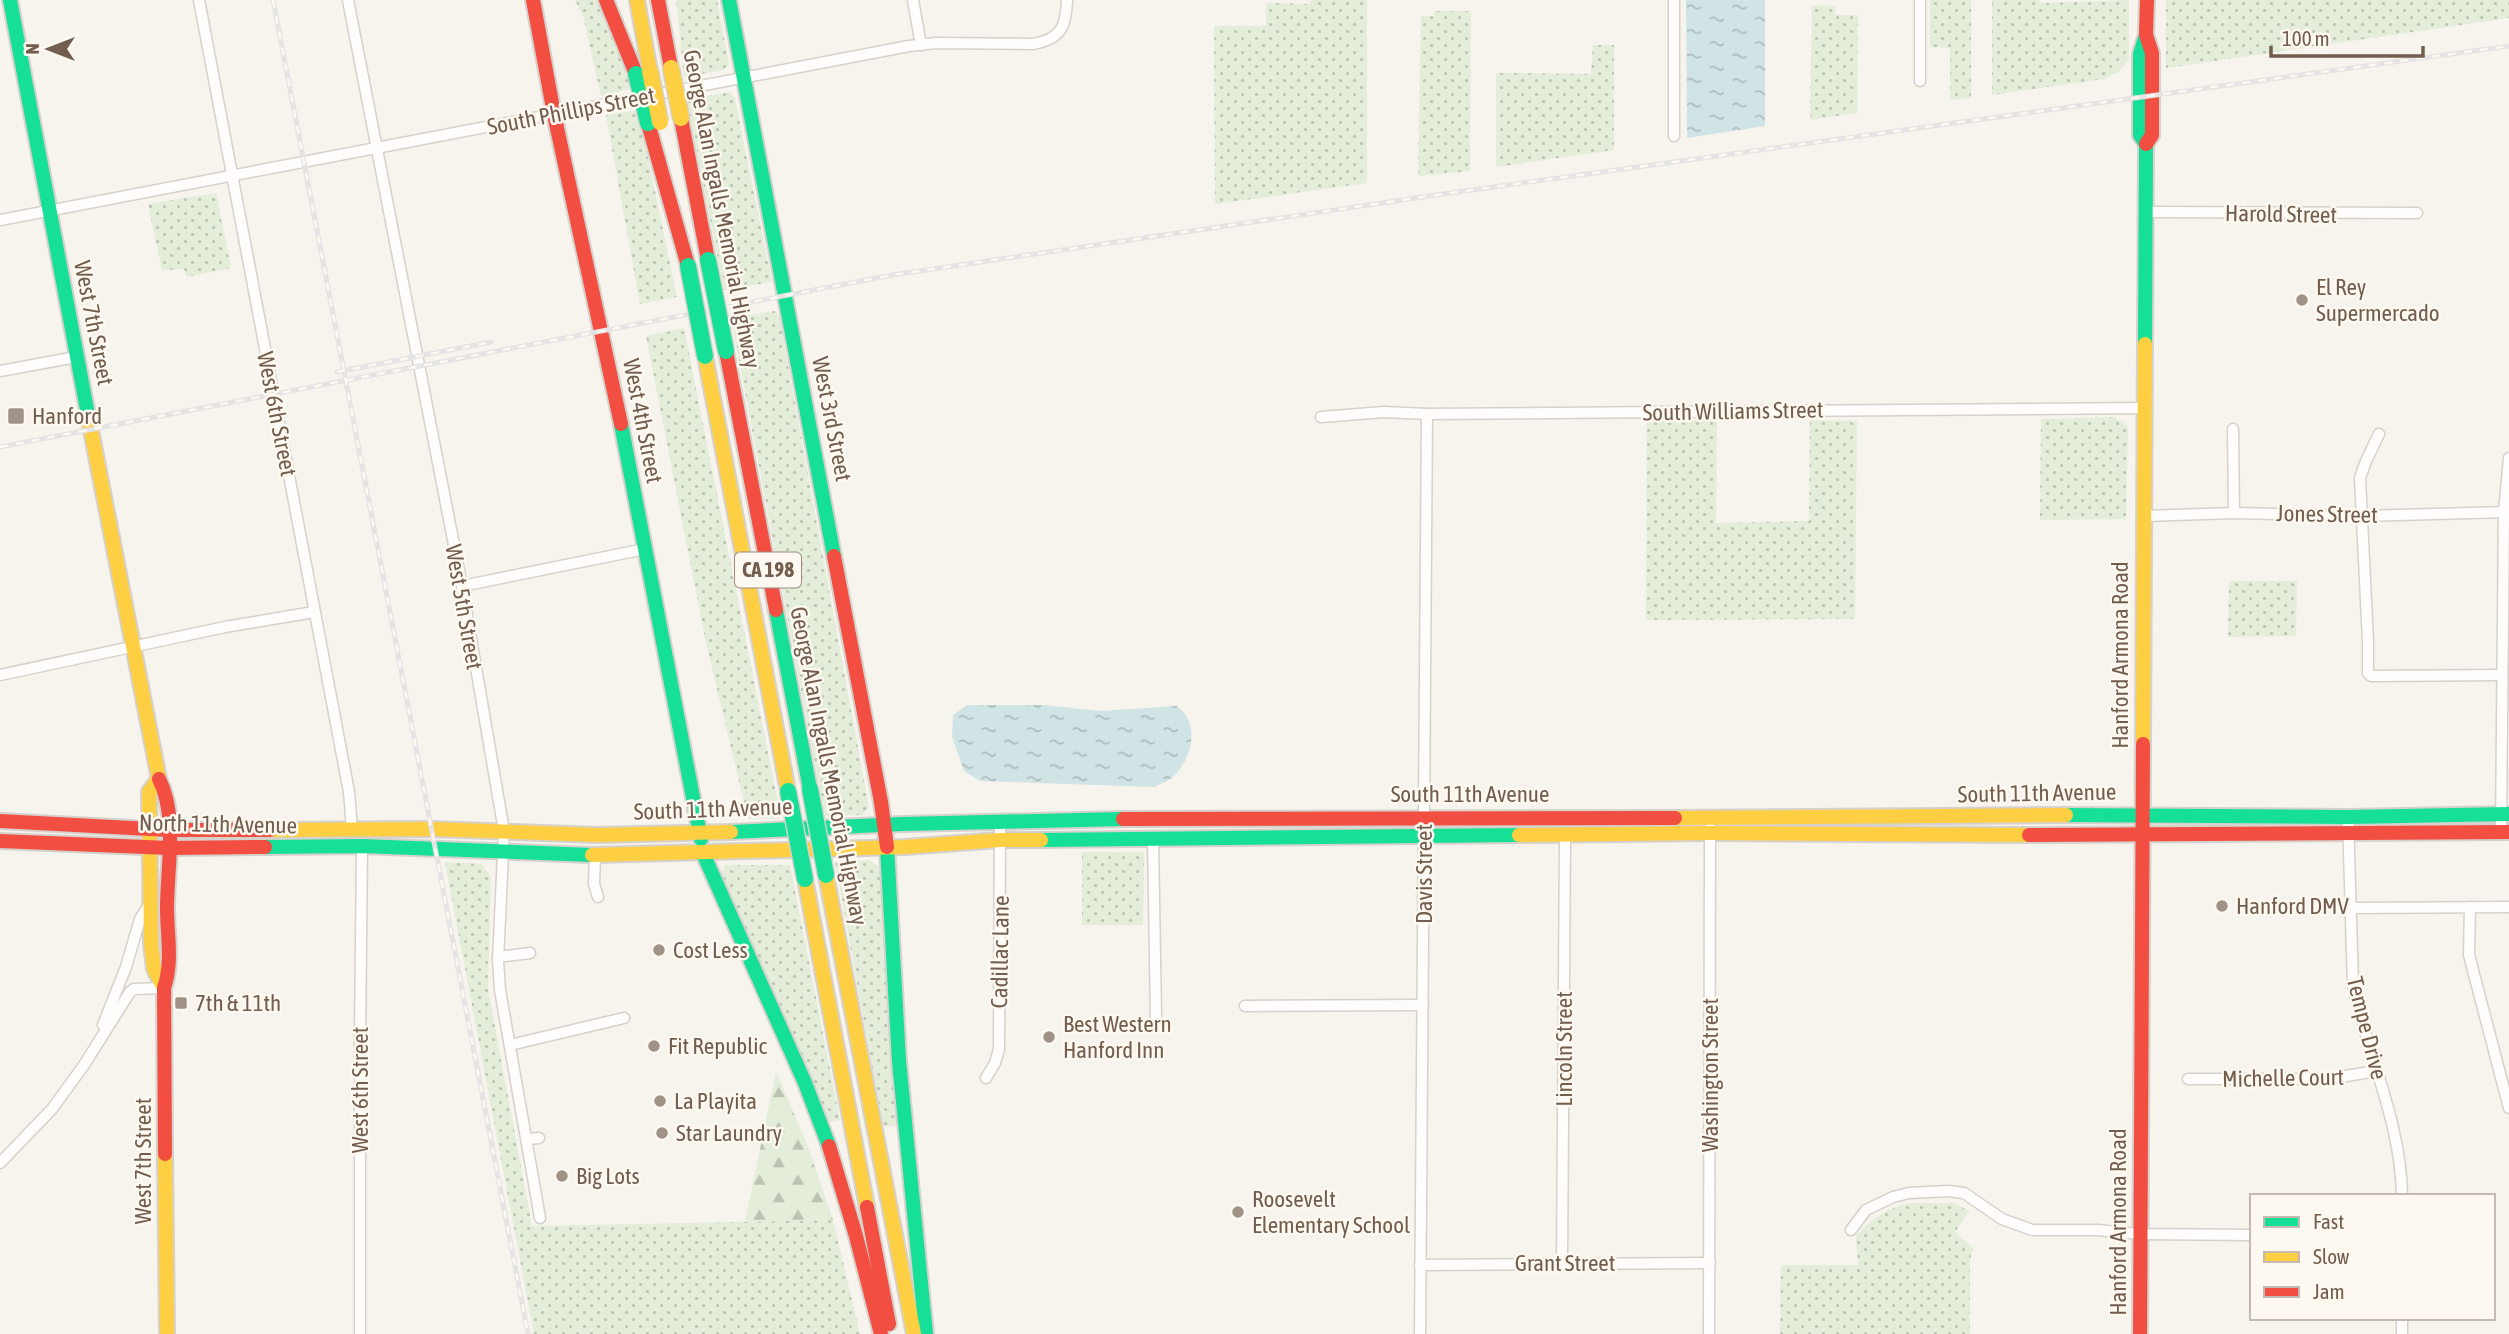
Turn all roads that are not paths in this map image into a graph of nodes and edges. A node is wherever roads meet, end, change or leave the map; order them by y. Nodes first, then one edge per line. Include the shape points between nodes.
1 (10, 0) edge
2 (199, 0) edge
3 (348, 0) edge
4 (533, 0) edge
5 (606, 0) edge
6 (637, 0) edge
7 (658, 0) edge
8 (667, 0) edge
9 (729, 0) edge
10 (913, 0) edge
11 (1067, 0) edge
12 (1674, 0) edge
13 (1920, 0) edge
14 (2147, 0) edge
15 (922, 45) junction
16 (671, 66) junction
17 (643, 72) junction
18 (744, 77) junction
19 (1920, 80) dead end
20 (554, 114) junction
21 (1674, 136) dead end
22 (376, 149) junction
23 (232, 176) junction
24 (50, 211) junction
25 (2146, 212) junction
26 (2417, 214) dead end
27 (0, 220) edge
28 (76, 357) junction
29 (0, 371) edge
30 (2145, 408) junction
31 (1427, 414) junction
32 (1321, 417) dead end
33 (2233, 429) dead end
34 (2379, 434) dead end
35 (2509, 458) edge
36 (2506, 512) edge
37 (2234, 513) junction
38 (2144, 516) junction
39 (2361, 516) junction
40 (645, 549) junction
41 (462, 586) junction
42 (314, 612) junction
43 (134, 647) junction
44 (0, 675) edge
45 (2502, 675) junction
46 (159, 778) junction
47 (2142, 814) junction
48 (2505, 814) edge
49 (1424, 817) junction
50 (1710, 817) junction
51 (0, 821) edge
52 (1000, 822) junction
53 (884, 825) junction
54 (2348, 825) junction
55 (150, 828) junction
56 (352, 829) junction
57 (424, 829) junction
58 (170, 830) junction
59 (504, 831) junction
60 (701, 832) junction
61 (2505, 832) edge
62 (1710, 834) junction
63 (1565, 836) junction
64 (2142, 836) junction
65 (1423, 838) junction
66 (1153, 839) junction
67 (1000, 840) junction
68 (0, 841) edge
69 (362, 846) junction
70 (150, 847) junction
71 (887, 847) junction
72 (169, 848) junction
73 (260, 848) junction
74 (435, 849) joint
75 (503, 851) junction
76 (702, 851) junction
77 (595, 855) junction
78 (598, 897) dead end
79 (149, 905) junction
80 (2470, 907) junction
81 (2509, 907) edge
82 (2350, 908) junction
83 (530, 953) dead end
84 (498, 957) junction
85 (164, 988) junction
86 (1423, 1005) junction
87 (1245, 1006) dead end
88 (624, 1018) dead end
89 (1156, 1018) dead end
90 (96, 1045) junction
91 (510, 1045) junction
92 (2376, 1071) junction
93 (986, 1078) dead end
94 (2189, 1079) dead end
95 (2509, 1108) edge
96 (539, 1138) dead end
97 (527, 1139) junction
98 (0, 1163) edge
99 (2402, 1194) edge
100 (540, 1218) dead end
101 (1850, 1230) dead end
102 (2140, 1234) junction
103 (2250, 1235) edge
104 (1562, 1263) junction
105 (1710, 1264) junction
106 (1420, 1265) junction
107 (167, 1334) edge
108 (360, 1334) edge
109 (881, 1334) edge
110 (891, 1334) edge
111 (914, 1334) edge
112 (926, 1334) edge
113 (1420, 1334) edge
114 (1709, 1334) edge
115 (2140, 1334) edge

1 - 24 main road, West 7th Street
2 - 23 street, West 6th Street
3 - 22 street, West 5th Street
4 - 20 main road, West 4th Street
5 - 17 main road
6 - 17 main road, George Alan Ingalls Memorial Highway / CA 198
7 - 16 main road, George Alan Ingalls Memorial Highway / CA 198
8 - 16 main road
9 - 18 main road, West 3rd Street
10 - 15 street
11 - 15 street, South Phillips Street via 1061,30 1044,42
12 - 21 street
13 - 19 street
14 - 25 main road, Hanford Armona Road via 2146,35 2140,54
15 - 18 street, South Phillips Street
16 - 111 main road, George Alan Ingalls Memorial Highway / CA 198, bridge
17 - 110 main road, George Alan Ingalls Memorial Highway / CA 198, bridge via 688,266
18 - 20 street, South Phillips Street
18 - 53 main road, West 3rd Street
20 - 22 street, South Phillips Street
20 - 40 main road, West 4th Street
22 - 23 street, South Phillips Street
22 - 41 street, West 5th Street
23 - 24 street, South Phillips Street
23 - 42 street, West 6th Street
24 - 27 street, South Phillips Street
24 - 28 main road, West 7th Street
25 - 26 street, Harold Street
25 - 30 main road, Hanford Armona Road
28 - 29 street
28 - 43 main road, West 7th Street
30 - 31 street, South Williams Street
30 - 38 main road, Hanford Armona Road
31 - 32 street, South Williams Street
31 - 49 street, Davis Street
33 - 37 street
34 - 39 street via 2360,478
35 - 36 street
36 - 39 street, Jones Street
36 - 45 street
37 - 38 street, Jones Street
37 - 39 street, Jones Street
38 - 47 main road, Hanford Armona Road
39 - 45 street via 2368,673
40 - 41 street
40 - 60 main road, West 4th Street
41 - 59 street, West 5th Street
42 - 43 street
42 - 56 street, West 6th Street
43 - 44 street
43 - 46 main road, West 7th Street
45 - 48 street
46 - 55 main road, West 7th Street via 149,792
46 - 58 main road, West 7th Street via 166,792
47 - 50 main road, South 11th Avenue
47 - 54 main road, South 11th Avenue
47 - 64 main road, Hanford Armona Road
48 - 54 main road, South 11th Avenue
48 - 61 street
49 - 50 main road, South 11th Avenue
49 - 52 main road, South 11th Avenue
49 - 65 street, Davis Street
50 - 62 street, Washington Street
51 - 55 main road, North 11th Avenue
52 - 53 main road, South 11th Avenue
52 - 67 street, Cadillac Lane
53 - 60 main road, South 11th Avenue
53 - 71 main road, West 3rd Street
54 - 61 main road, South 11th Avenue
54 - 64 main road, South 11th Avenue
54 - 82 street, Tempe Drive
55 - 58 main road, North 11th Avenue
55 - 70 main road, West 7th Street
56 - 57 main road, North 11th Avenue
56 - 58 main road, North 11th Avenue
56 - 73 main road via 344,839 278,838
57 - 59 main road, South 11th Avenue
57 - 69 main road via 413,837 376,837
58 - 72 main road, West 7th Street
59 - 60 main road, South 11th Avenue via 597,835
59 - 75 street, West 5th Street
60 - 76 main road, West 4th Street
62 - 63 main road, South 11th Avenue
62 - 64 main road, South 11th Avenue
62 - 105 street, Washington Street
63 - 65 main road, South 11th Avenue
63 - 104 street, Lincoln Street
64 - 102 main road, Hanford Armona Road
65 - 66 main road, South 11th Avenue
65 - 86 street, Davis Street
66 - 67 main road, South 11th Avenue
66 - 89 street
67 - 71 main road, South 11th Avenue
67 - 93 street, Cadillac Lane via 999,1049
68 - 70 main road, North 11th Avenue
69 - 73 main road, North 11th Avenue
69 - 74 main road, North 11th Avenue
69 - 108 street, West 6th Street
70 - 72 main road, North 11th Avenue
70 - 79 main road, West 7th Street
71 - 76 main road, South 11th Avenue
71 - 112 main road, West 3rd Street via 900,1073
72 - 73 main road, North 11th Avenue
72 - 85 main road, West 7th Street via 170,971
74 - 75 main road, South 11th Avenue
75 - 77 main road, South 11th Avenue
75 - 84 street, West 5th Street
76 - 77 main road, South 11th Avenue
76 - 109 main road via 827,1139
77 - 78 street
79 - 85 main road, West 7th Street via 154,969
79 - 90 street
80 - 81 street
80 - 82 street
80 - 95 street via 2469,955
82 - 92 street, Tempe Drive via 2353,985
83 - 84 street
84 - 91 street, West 5th Street
85 - 90 street via 130,992
85 - 107 main road, West 7th Street
86 - 87 street
86 - 106 street, Davis Street
88 - 91 street
90 - 98 street via 52,1109
91 - 97 street, West 5th Street
92 - 94 street, Michelle Court via 2328,1079
92 - 99 street, Tempe Drive via 2395,1130
96 - 97 street
97 - 100 street, West 5th Street
101 - 102 street via 1866,1210 1893,1197 1948,1191 1964,1194 2002,1219 2032,1230
102 - 103 street
102 - 115 main road, Hanford Armona Road
104 - 105 street, Grant Street
104 - 106 street, Grant Street
105 - 114 street, Washington Street
106 - 113 street, Davis Street

